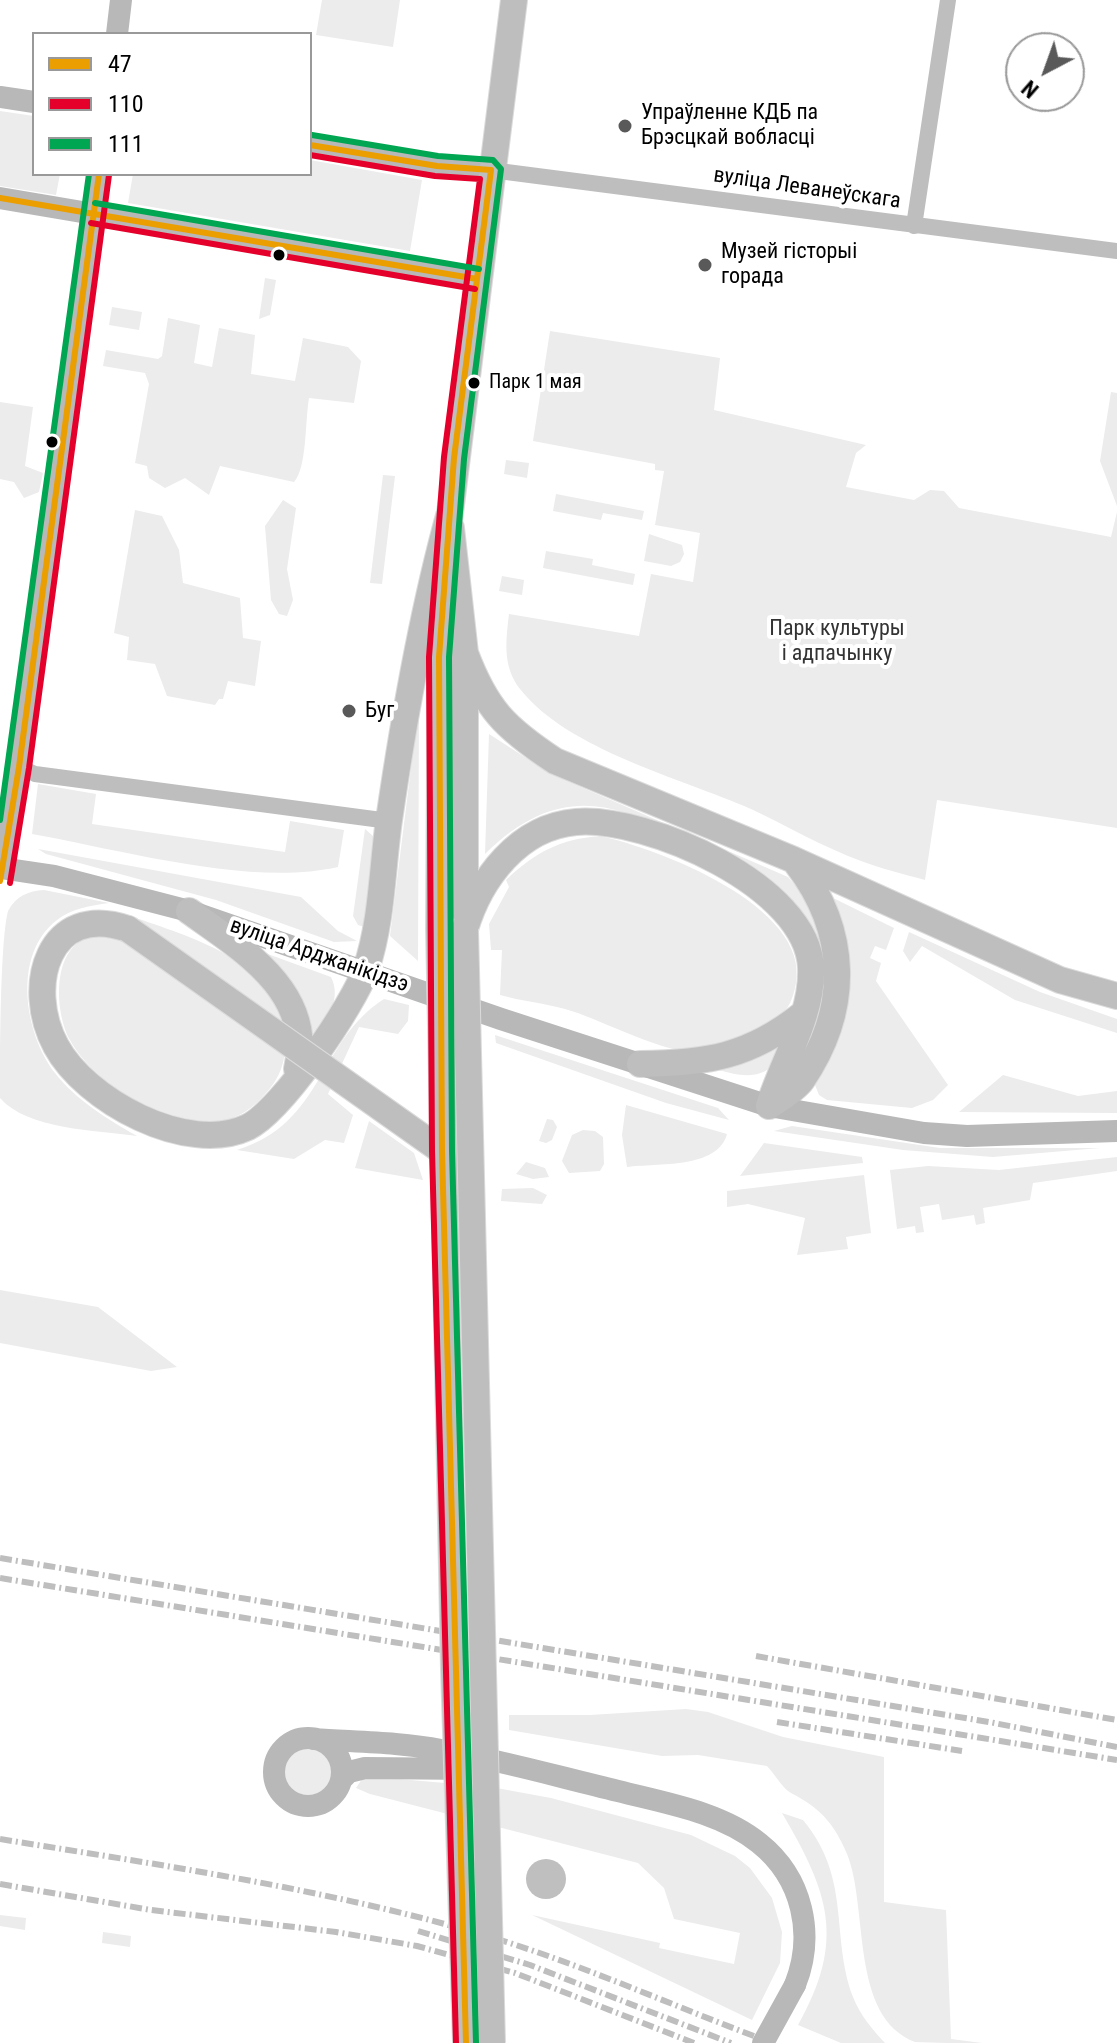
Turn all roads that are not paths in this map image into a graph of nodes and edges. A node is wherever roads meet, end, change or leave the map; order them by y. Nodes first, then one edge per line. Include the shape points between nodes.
1 (121, 0) edge
2 (514, 0) edge
3 (948, 0) edge
4 (117, 32) edge
5 (0, 97) edge
6 (32, 102) edge
7 (312, 145) edge
8 (491, 170) junction
9 (99, 176) edge
10 (0, 198) edge
11 (93, 213) junction
12 (914, 226) junction
13 (1117, 251) edge
14 (477, 279) junction
15 (450, 512) junction
16 (465, 653) junction
17 (19, 767) junction
18 (389, 821) junction
19 (794, 860) junction
20 (1, 868) edge
21 (189, 911) junction
22 (452, 928) junction
23 (366, 971) junction
24 (1117, 996) edge
25 (803, 1014) junction
26 (640, 1064) junction
27 (294, 1080) junction
28 (769, 1106) junction
29 (1117, 1131) edge
30 (442, 1151) junction
31 (314, 1739) junction
32 (524, 1768) junction
33 (341, 1780) junction
34 (466, 2043) edge
35 (492, 2043) edge
36 (763, 2043) edge

1 - 4 main road
2 - 8 main road
3 - 12 street
5 - 6 main road
7 - 8 main road
8 - 12 street, вуліца Леванеўскага
8 - 14 main road
9 - 11 main road
10 - 11 main road
11 - 14 main road
11 - 17 main road
12 - 13 street, вуліца Леванеўскага
14 - 15 main road
15 - 16 main road
15 - 18 main road via 428,590
15 - 22 main road via 439,657
16 - 19 main road via 495,715 555,761
16 - 22 main road
17 - 18 street via 35,774
17 - 20 main road
18 - 23 main road
19 - 24 main road via 1060,980
19 - 28 main road via 817,890 830,925 839,964 837,993 801,1082
20 - 21 main road, вуліца Арджанікідзэ via 54,876
21 - 23 main road, вуліца Арджанікідзэ
21 - 27 main road via 281,985 298,1033 300,1057
22 - 25 main road via 488,876 524,842 573,822 633,828 726,865 787,915 807,944 811,967
22 - 30 main road, bridge
22 - 35 main road, bridge
23 - 26 main road, вуліца Арджанікідзэ
23 - 27 main road via 343,1014
25 - 26 main road via 761,1044 738,1053
25 - 28 main road
26 - 28 main road, вуліца Арджанікідзэ
27 - 30 main road, bridge via 266,1116 246,1128 183,1133 143,1118 91,1086 55,1045 44,994 46,961 73,927 100,922 128,929
28 - 29 main road, вуліца Арджанікідзэ via 952,1135
30 - 34 main road, bridge
31 - 32 main road via 435,1749
31 - 33 main road via 339,1759
31 - 33 main road via 293,1742 277,1757 279,1789 296,1803 318,1804 336,1791
32 - 33 main road via 365,1768
32 - 36 main road, bridge via 688,1810 732,1826 761,1844 789,1878 803,1915 806,1951 795,1985

